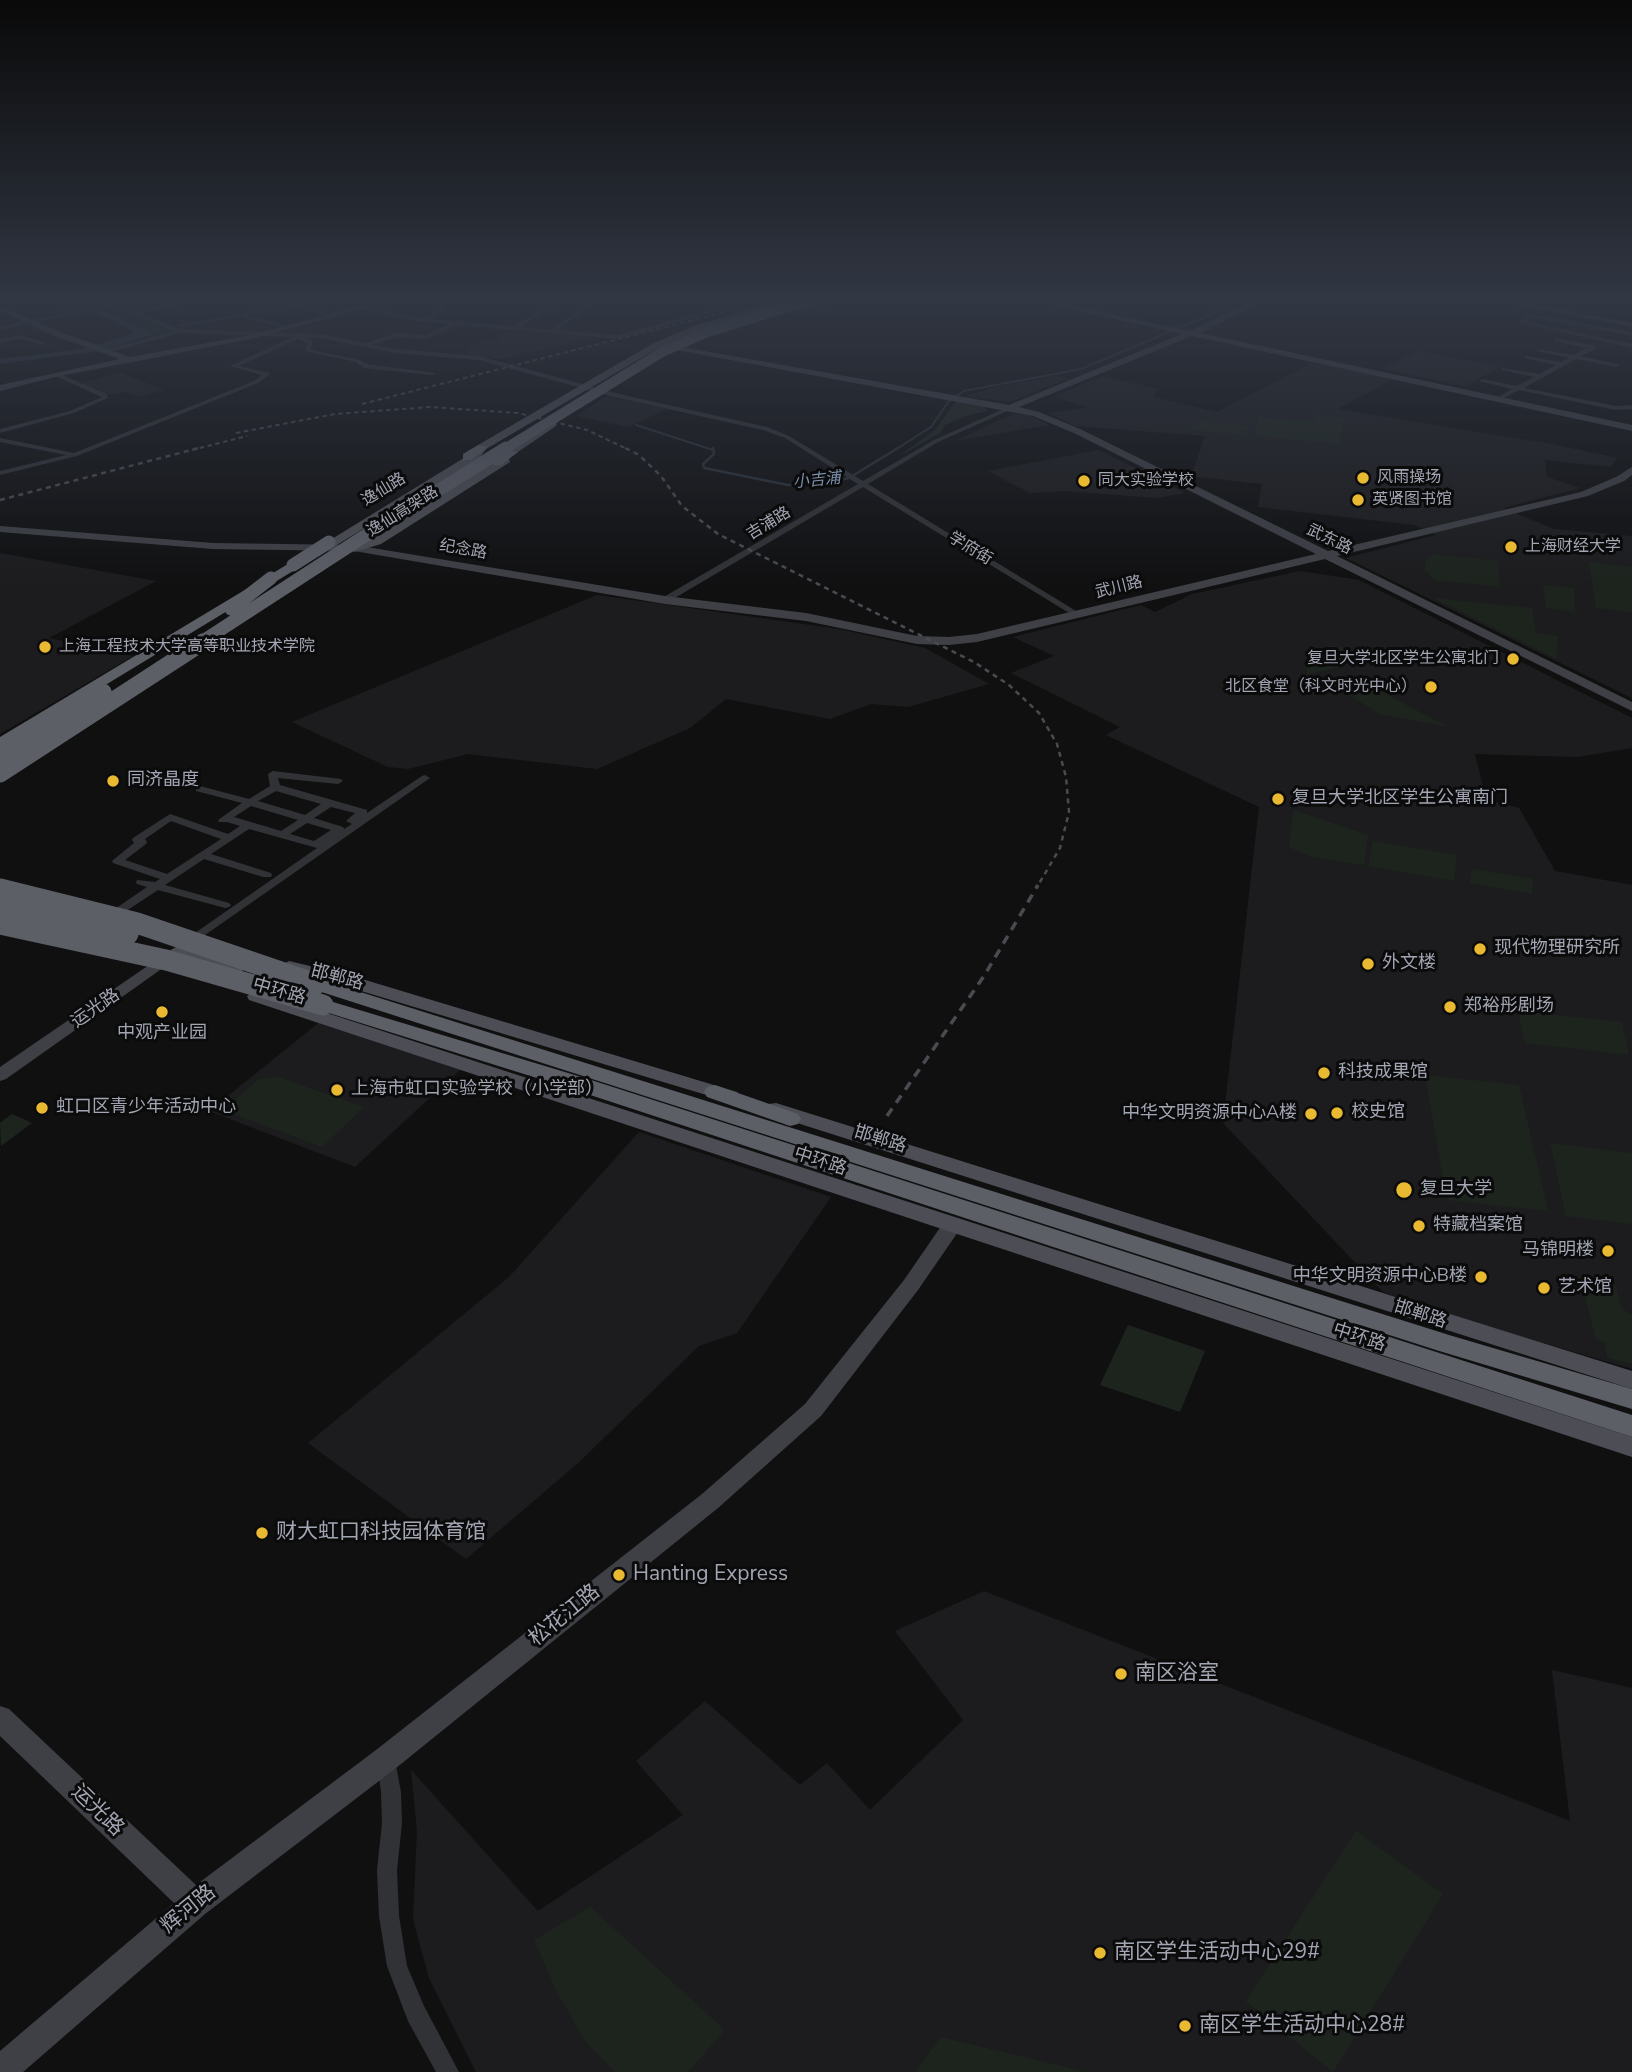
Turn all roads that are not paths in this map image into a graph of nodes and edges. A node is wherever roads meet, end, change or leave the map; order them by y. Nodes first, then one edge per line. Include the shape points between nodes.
1 (99, 393) edge
2 (229, 393) edge
3 (577, 393) edge
4 (587, 393) edge
5 (596, 393) edge
6 (603, 393) edge
7 (607, 393) edge
8 (924, 393) edge
9 (1046, 393) edge
10 (1477, 393) edge
11 (1482, 393) edge
12 (1510, 393) edge
13 (1533, 393) edge
14 (1578, 393) edge
15 (1502, 397) junction
16 (1572, 402) junction
17 (1632, 407) edge
18 (1010, 408) junction
19 (532, 421) junction
20 (553, 424) junction
21 (1632, 426) edge
22 (0, 431) edge
23 (0, 440) edge
24 (482, 447) junction
25 (512, 452) junction
26 (75, 455) junction
27 (1632, 470) edge
28 (0, 473) edge
29 (1632, 478) edge
30 (860, 482) junction
31 (1584, 494) junction
32 (0, 530) edge
33 (369, 534) junction
34 (339, 546) junction
35 (1326, 556) junction
36 (293, 565) junction
37 (271, 579) junction
38 (665, 600) junction
39 (1077, 614) junction
40 (217, 621) junction
41 (917, 640) joint
42 (169, 663) junction
43 (1632, 707) edge
44 (94, 710) junction
45 (0, 744) edge
46 (0, 753) edge
47 (0, 766) edge
48 (0, 775) edge
49 (425, 778) dead end
50 (338, 781) dead end
51 (275, 787) junction
52 (200, 789) dead end
53 (250, 802) junction
54 (329, 803) junction
55 (226, 818) junction
56 (306, 819) junction
57 (248, 825) junction
58 (339, 829) junction
59 (208, 830) junction
60 (282, 835) junction
61 (229, 838) junction
62 (203, 855) junction
63 (267, 875) dead end
64 (141, 882) dead end
65 (164, 882) junction
66 (0, 889) edge
67 (0, 899) edge
68 (225, 905) dead end
69 (0, 907) edge
70 (0, 923) edge
71 (120, 925) junction
72 (0, 933) edge
73 (184, 946) junction
74 (112, 950) junction
75 (158, 965) junction
76 (319, 995) junction
77 (0, 1075) edge
78 (587, 1077) junction
79 (715, 1092) junction
80 (953, 1224) junction
81 (1135, 1243) junction
82 (1632, 1380) edge
83 (1632, 1399) edge
84 (1632, 1426) edge
85 (1632, 1447) edge
86 (0, 1718) edge
87 (386, 1759) junction
88 (195, 1904) junction
89 (0, 2071) edge
90 (448, 2072) edge

1 - 22 street via 105,398 72,412
2 - 26 street
3 - 19 main road, 逸仙路
4 - 34 highway, 逸仙高架路, bridge
5 - 33 highway, 逸仙高架路, bridge
6 - 20 main road
7 - 30 street, 学府街 via 765,428
8 - 18 street, 武东路
9 - 18 street, 吉浦路
10 - 21 street
11 - 15 street
12 - 15 street
13 - 16 street
14 - 16 street via 1585,394
15 - 21 street
16 - 17 street
18 - 30 street, 吉浦路
18 - 35 street, 武东路 via 1077,431
19 - 20 main road
19 - 24 main road, 逸仙路
20 - 25 main road
23 - 26 street
24 - 34 main road, 逸仙路
24 - 36 highway, bridge
25 - 33 highway, bridge via 391,526
25 - 34 main road via 377,541
26 - 28 street
27 - 31 street via 1620,480
29 - 31 street
30 - 38 street, 吉浦路
30 - 39 street, 学府街
31 - 35 street, 武川路
32 - 34 street, 纪念路 via 213,546
33 - 42 highway, 逸仙高架路, bridge
34 - 36 highway, bridge
34 - 38 street, 纪念路
34 - 40 highway, 逸仙高架路, bridge
34 - 44 main road, 逸仙路
34 - 46 main road, 逸仙路
35 - 39 street, 武川路
35 - 43 street, 武东路
36 - 37 highway
37 - 40 highway, bridge
37 - 45 highway, bridge
38 - 41 street, 纪念路 via 806,617
39 - 41 street, 武川路 via 977,638
40 - 46 highway, 逸仙高架路, bridge
42 - 47 highway, 逸仙高架路, bridge
42 - 48 highway, bridge
44 - 47 main road, 逸仙路
44 - 48 main road, 逸仙路 via 67,738
49 - 73 street
50 - 51 street via 273,774
51 - 53 street
51 - 54 street
52 - 53 street
53 - 55 street
53 - 56 street
54 - 56 street
54 - 58 street via 363,812
55 - 57 street
55 - 59 street
56 - 58 street
56 - 60 street
57 - 60 street
57 - 61 street
58 - 60 street via 316,845
59 - 61 street
59 - 65 street via 170,817 117,861
61 - 62 street
62 - 63 street
62 - 65 street
64 - 65 street
65 - 68 street
65 - 71 street
66 - 76 highway, bridge via 136,923
67 - 71 main road
69 - 71 main road via 81,926
69 - 76 highway, 中环路, bridge via 169,943
70 - 74 main road via 75,937
70 - 76 highway, 中环路, bridge
71 - 73 main road
71 - 74 main road via 155,937 156,944 142,952
72 - 75 main road
72 - 76 highway, bridge
73 - 75 street, 运光路
73 - 79 main road, 邯郸路 via 268,975 345,979
74 - 75 main road
75 - 77 street, 运光路
75 - 80 main road
76 - 78 highway, 中环路
78 - 81 highway, 中环路
78 - 84 highway, 中环路
79 - 81 highway via 960,1175
79 - 82 main road, 邯郸路
80 - 85 main road
80 - 87 street, 松花江路 via 813,1410 710,1501
81 - 83 highway, 中环路
86 - 88 street, 运光路
87 - 88 street, 辉河路
87 - 90 street via 392,1802 389,1916 397,1966
88 - 89 street, 辉河路

